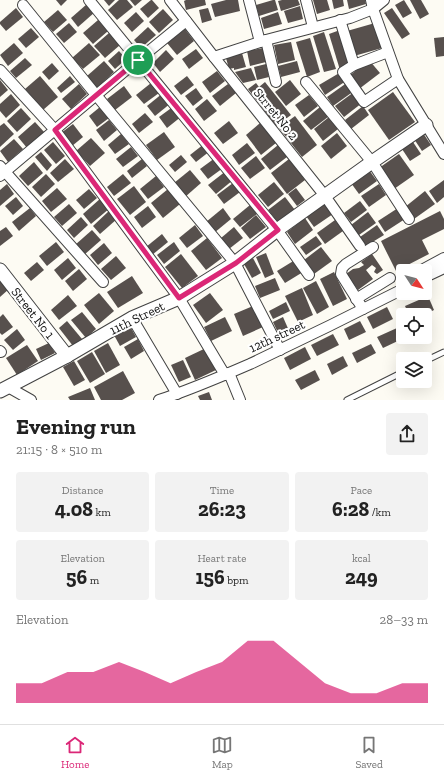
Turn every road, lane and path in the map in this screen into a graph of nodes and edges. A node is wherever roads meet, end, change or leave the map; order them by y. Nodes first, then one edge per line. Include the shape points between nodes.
1 (89, 0) edge
2 (170, 0) edge
3 (249, 0) edge
4 (306, 0) edge
5 (384, 0) edge
6 (23, 5) dead end
7 (372, 5) edge
8 (340, 20) junction
9 (186, 21) junction
10 (313, 27) junction
11 (263, 41) junction
12 (388, 52) junction
13 (214, 57) junction
14 (138, 60) junction
15 (354, 65) junction
16 (0, 70) edge
17 (398, 79) junction
18 (276, 82) dead end
19 (306, 82) dead end
20 (96, 96) junction
21 (426, 125) junction
22 (55, 130) junction
23 (444, 154) edge
24 (372, 162) junction
25 (2, 171) edge
26 (325, 196) junction
27 (409, 219) dead end
28 (278, 230) junction
29 (360, 246) dead end
30 (373, 248) dead end
31 (444, 258) edge
32 (236, 263) junction
33 (432, 266) edge
34 (444, 268) edge
35 (0, 270) edge
36 (432, 270) edge
37 (309, 275) dead end
38 (390, 278) dead end
39 (103, 282) dead end
40 (396, 292) edge
41 (179, 298) junction
42 (356, 299) junction
43 (363, 309) junction
44 (132, 318) junction
45 (280, 350) junction
46 (444, 352) edge
47 (67, 356) junction
48 (432, 358) edge
49 (227, 374) junction
50 (396, 376) edge
51 (4, 389) edge
52 (177, 394) junction
53 (31, 400) edge
54 (159, 400) edge
55 (240, 400) edge
56 (347, 400) edge

1 - 14 street
2 - 9 street, Strret No 2
3 - 11 street
4 - 10 street
5 - 7 street
6 - 20 street
7 - 8 street
7 - 12 street
8 - 10 street
8 - 15 street
9 - 13 street, Strret No 2
9 - 14 street
10 - 11 street
11 - 13 street
11 - 18 street
12 - 15 street
12 - 17 street
13 - 26 street, Strret No 2
14 - 20 street
14 - 28 street
15 - 17 street via 343,72 364,102
16 - 22 street
17 - 21 street
19 - 24 street
20 - 22 street
20 - 32 street
21 - 23 street
21 - 24 street, 11th Street
22 - 25 street
22 - 41 street
24 - 26 street, 11th Street
24 - 27 street
25 - 39 street
26 - 28 street, 11th Street
26 - 29 street, Strret No 2
28 - 32 street, 11th Street
28 - 37 street
30 - 42 street via 342,268 341,274
31 - 33 street
32 - 41 street, 11th Street
32 - 45 street
34 - 36 street
35 - 47 street, Street No 1
38 - 42 street
40 - 43 street, 12th street
41 - 44 street, 11th Street
41 - 49 street
42 - 43 street
43 - 45 street, 12th street
44 - 47 street, 11th Street
44 - 52 street
45 - 49 street, 12th street
46 - 48 lane
47 - 51 street, 11th Street
49 - 52 street, 12th street
49 - 55 street
50 - 56 lane
51 - 53 street
52 - 54 street, 12th street

